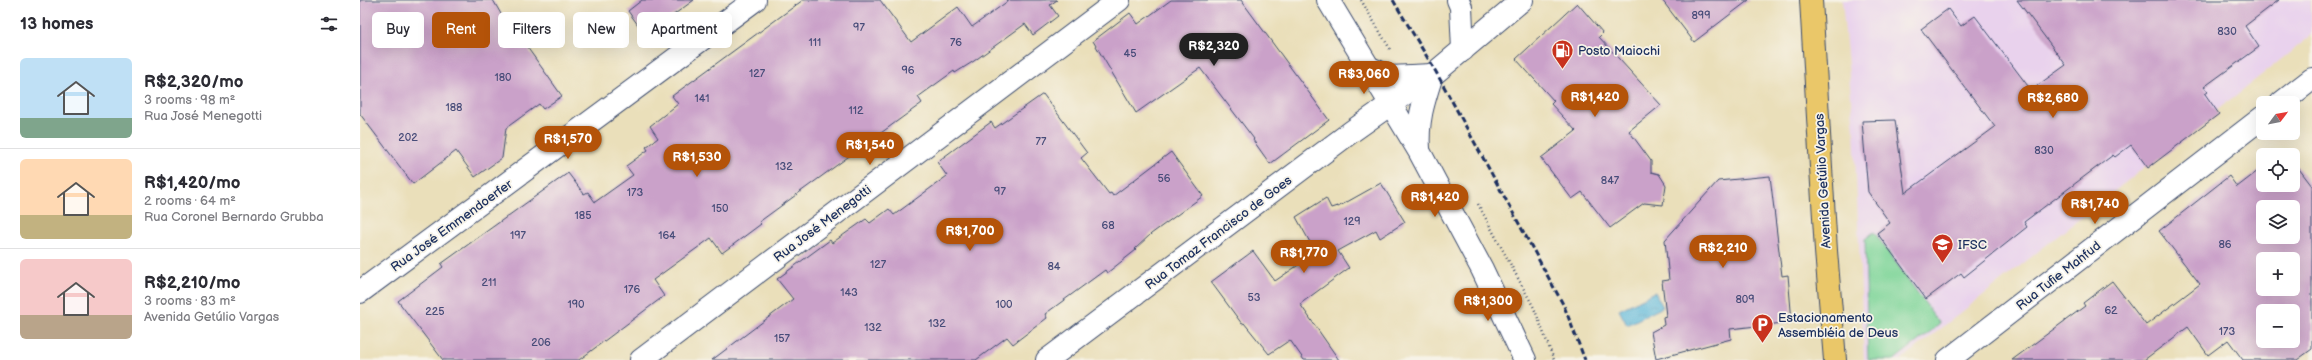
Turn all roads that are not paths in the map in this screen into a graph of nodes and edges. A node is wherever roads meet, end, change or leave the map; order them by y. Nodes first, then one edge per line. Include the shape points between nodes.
1 (755, 0) edge
2 (1119, 0) edge
3 (1328, 0) edge
4 (1458, 0) edge
5 (1522, 0) edge
6 (1811, 0) edge
7 (1463, 50) junction
8 (1368, 67) junction
9 (1432, 75) junction
10 (2312, 79) edge
11 (2290, 96) edge
12 (1390, 105) junction
13 (2256, 122) edge
14 (1419, 151) junction
15 (360, 292) edge
16 (641, 360) edge
17 (1047, 360) edge
18 (1525, 360) edge
19 (1835, 360) edge
20 (1948, 360) edge

1 - 15 street, Rua José Emmendoerfer
2 - 16 street, Rua José Menegotti
3 - 8 street
4 - 7 street via 1461,7
5 - 7 street, Rua Tomaz Francisco de Goes
6 - 19 highway, Avenida Getúlio Vargas
7 - 9 street, Rua Tomaz Francisco de Goes
8 - 9 street via 1390,77
8 - 12 street
9 - 12 street, Rua Tomaz Francisco de Goes
9 - 14 street via 1418,126
10 - 11 street
12 - 14 street
12 - 17 street, Rua Tomaz Francisco de Goes
13 - 20 street, Rua Tufie Mahfud
14 - 18 street via 1482,269

